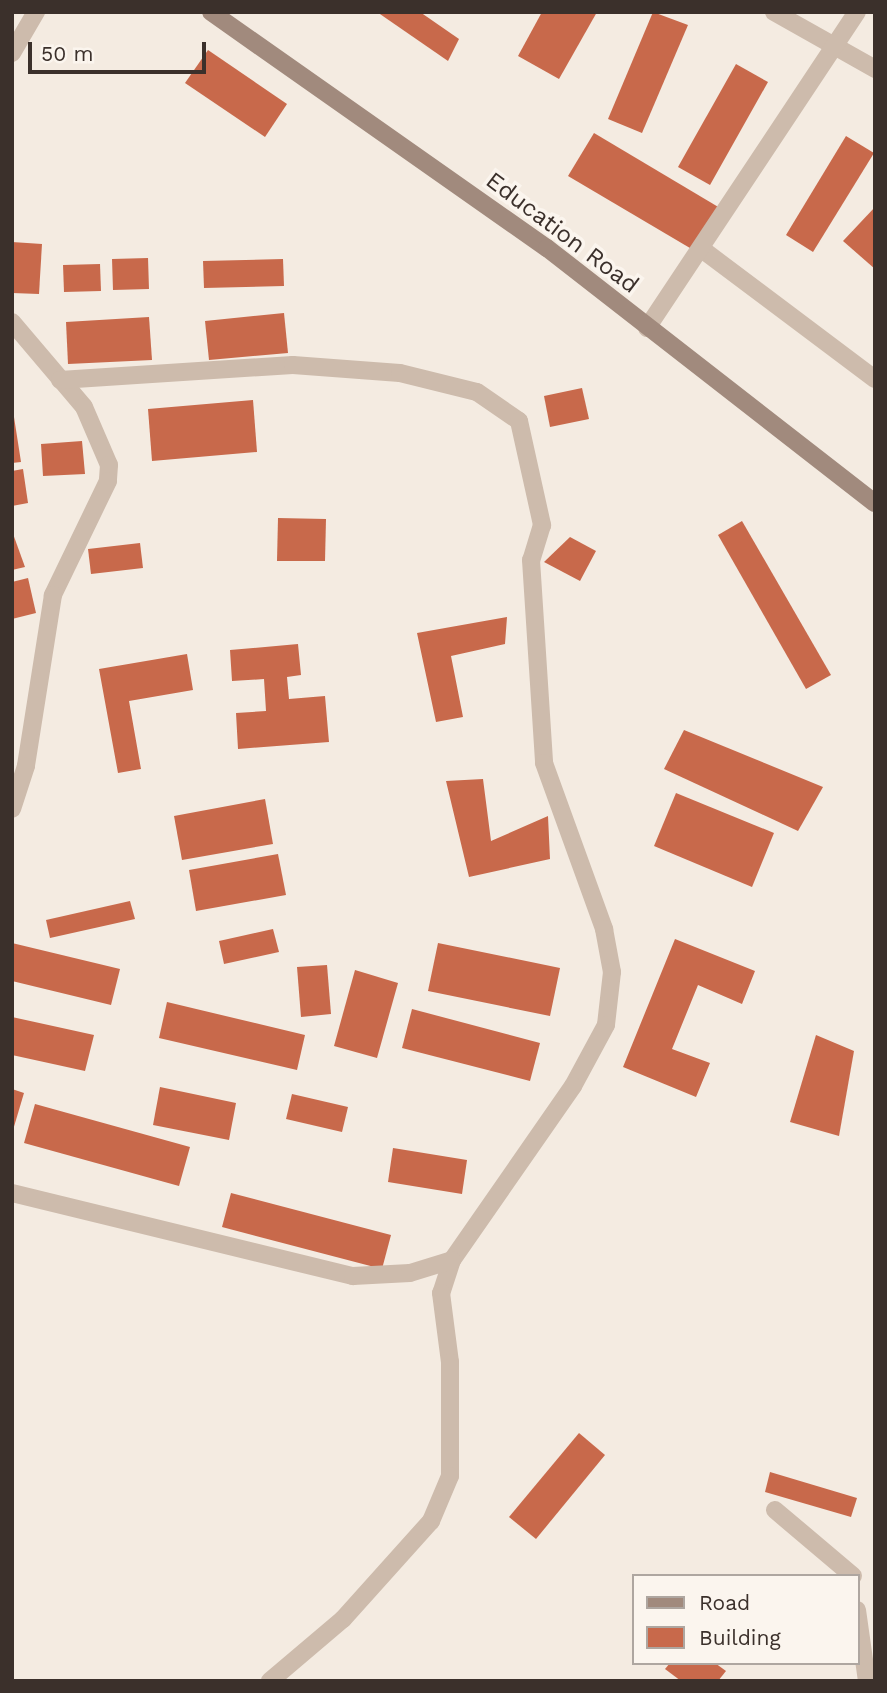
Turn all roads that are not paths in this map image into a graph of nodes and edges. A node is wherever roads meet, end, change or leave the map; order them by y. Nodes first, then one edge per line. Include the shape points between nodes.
1 (36, 12) edge
2 (211, 12) edge
3 (774, 12) edge
4 (857, 12) edge
5 (834, 50) junction
6 (12, 53) edge
7 (875, 69) edge
8 (703, 250) junction
9 (12, 322) edge
10 (647, 328) junction
11 (60, 380) junction
12 (875, 380) edge
13 (875, 503) edge
14 (12, 809) edge
15 (12, 1193) edge
16 (452, 1260) junction
17 (775, 1510) dead end
18 (851, 1574) edge
19 (859, 1624) edge
20 (270, 1681) edge
21 (867, 1681) edge

1 - 6 street
2 - 10 street, Education Road via 547,248
3 - 5 street
4 - 5 street
5 - 7 street
5 - 8 street
8 - 10 street
8 - 12 street
9 - 11 street
10 - 13 street, Education Road
11 - 14 street via 105,447 108,481 53,595 26,766
11 - 16 street via 293,365 400,373 477,392 519,421 542,525 531,561 544,763 604,929 612,972 606,1024 573,1086
15 - 16 street via 353,1276 410,1273
16 - 20 street via 441,1293 450,1362 450,1476 431,1521 343,1619
17 - 18 street
19 - 21 street

